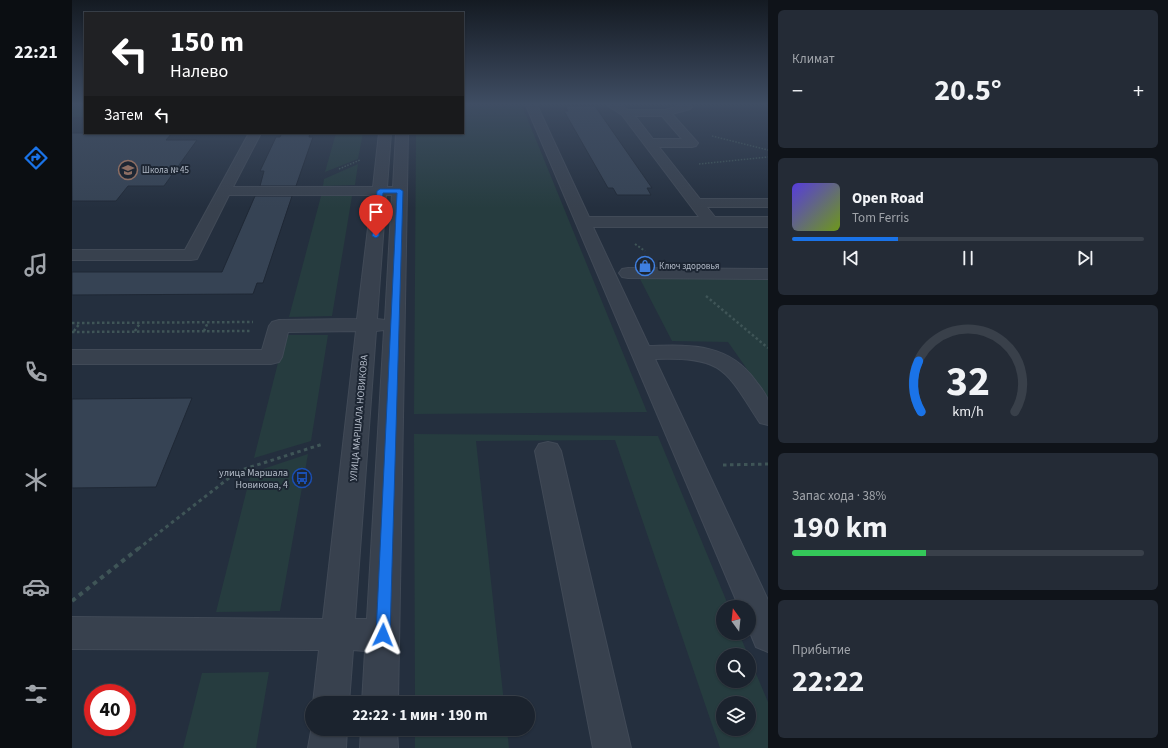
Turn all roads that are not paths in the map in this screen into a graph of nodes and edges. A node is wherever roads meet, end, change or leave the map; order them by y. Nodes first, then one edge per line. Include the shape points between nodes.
1 (252, 138) edge
2 (385, 138) edge
3 (401, 138) edge
4 (546, 138) edge
5 (646, 138) edge
6 (688, 138) edge
7 (650, 143) junction
8 (224, 191) junction
9 (390, 191) junction
10 (768, 203) edge
11 (697, 204) junction
12 (583, 222) junction
13 (710, 222) junction
14 (768, 222) edge
15 (72, 255) edge
16 (628, 273) dead end
17 (768, 274) edge
18 (367, 325) junction
19 (395, 325) junction
20 (641, 353) junction
21 (72, 357) edge
22 (768, 418) edge
23 (548, 451) dead end
24 (72, 634) edge
25 (338, 634) junction
26 (383, 635) junction
27 (768, 636) edge
28 (332, 696) edge
29 (380, 696) edge
30 (328, 736) edge
31 (379, 736) edge
32 (327, 748) edge
33 (379, 748) edge
34 (612, 748) edge

1 - 8 street
2 - 9 street, УЛИЦА МАРШАЛА НОВИКОВА
3 - 9 street, УЛИЦА МАРШАЛА НОВИКОВА
4 - 12 street
5 - 7 street
6 - 7 street via 692,143
7 - 11 street
8 - 9 street
8 - 15 street via 191,255
9 - 18 street, УЛИЦА МАРШАЛА НОВИКОВА
9 - 19 street, УЛИЦА МАРШАЛА НОВИКОВА
10 - 11 street
11 - 13 street
12 - 13 street
12 - 20 street
13 - 14 street
16 - 17 street
18 - 19 street
18 - 21 street via 275,326 271,357
18 - 25 street, УЛИЦА МАРШАЛА НОВИКОВА
19 - 26 street, УЛИЦА МАРШАЛА НОВИКОВА
20 - 22 street via 697,352 719,359 736,371
20 - 27 street
23 - 34 street
24 - 25 street
25 - 26 street
25 - 28 street, УЛИЦА МАРШАЛА НОВИКОВА
26 - 29 street, УЛИЦА МАРШАЛА НОВИКОВА
30 - 32 street
31 - 33 street

